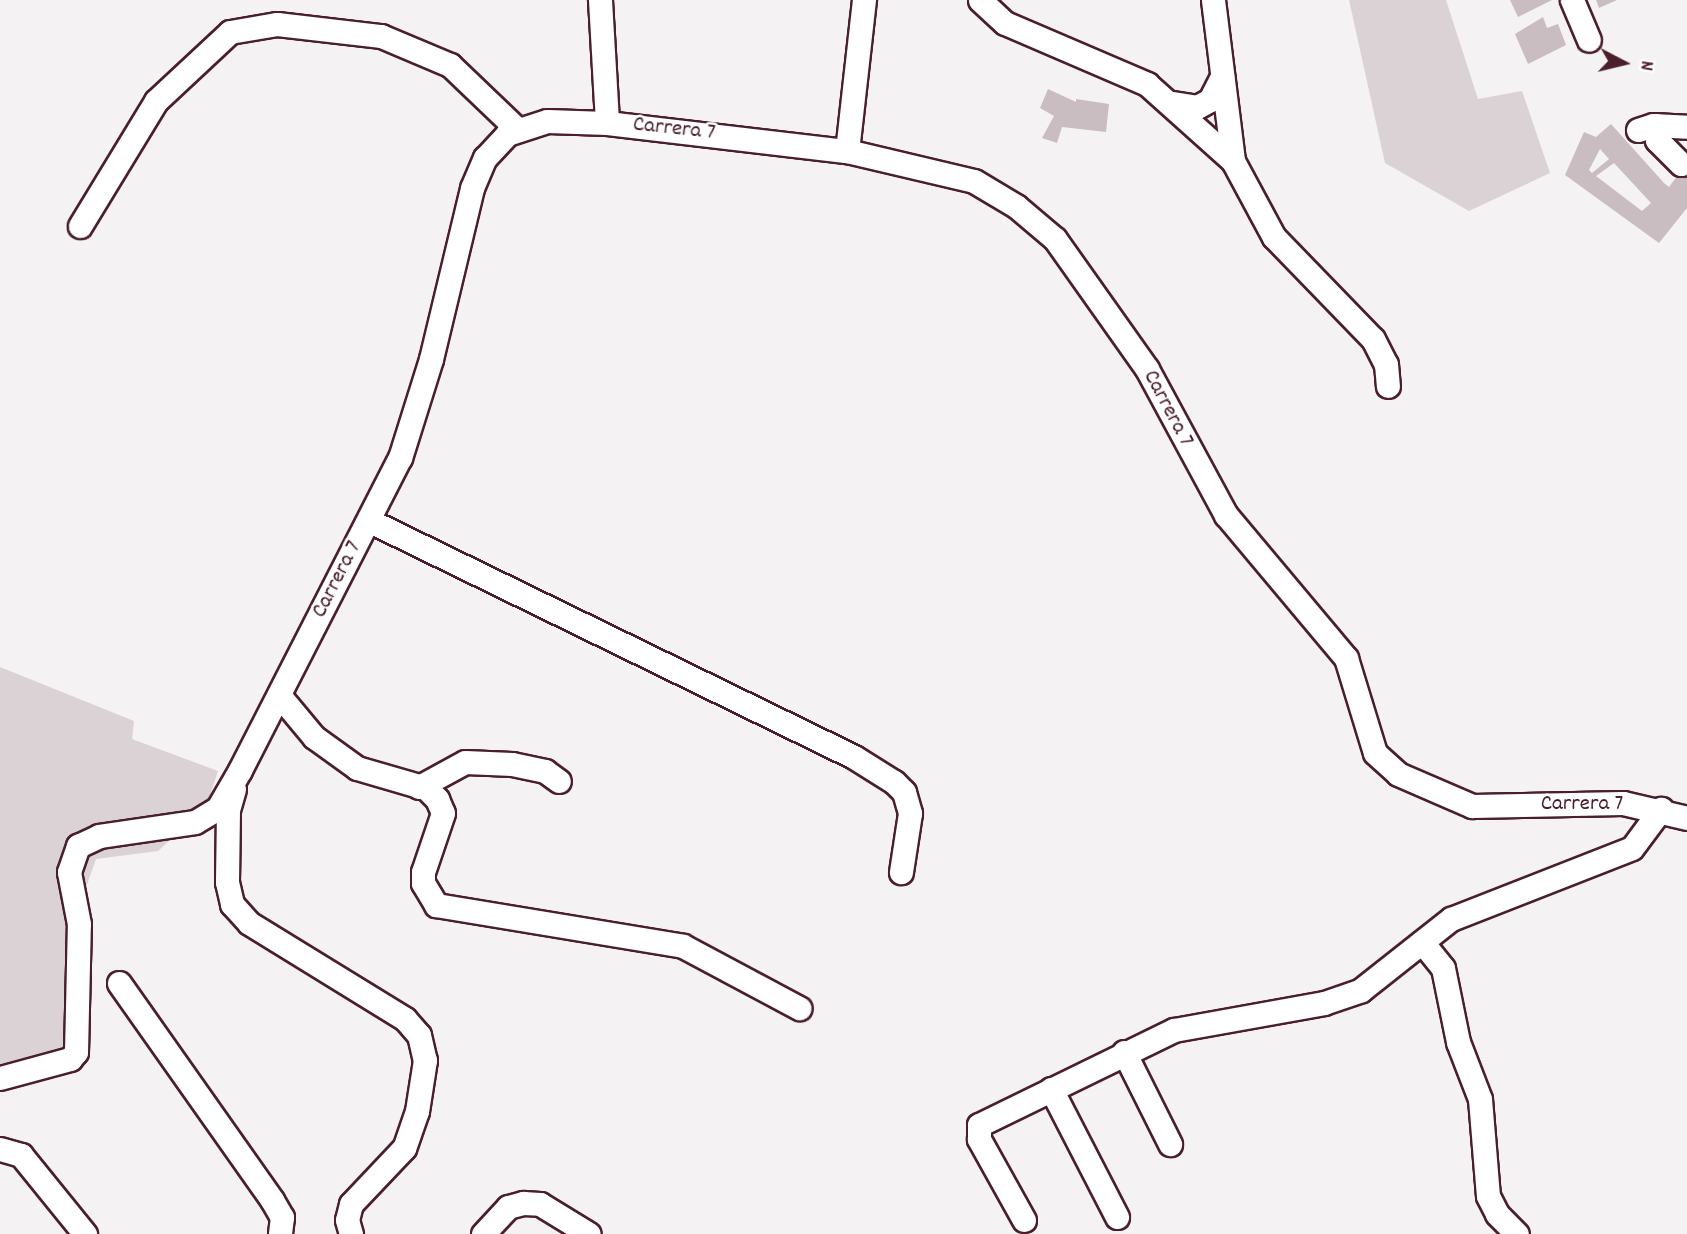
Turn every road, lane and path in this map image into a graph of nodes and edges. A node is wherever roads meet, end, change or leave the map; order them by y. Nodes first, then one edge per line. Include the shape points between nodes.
1 (600, 0) edge
2 (864, 0) edge
3 (981, 0) edge
4 (1213, 0) edge
5 (1572, 0) edge
6 (1589, 40) dead end
7 (1222, 76) junction
8 (1173, 103) junction
9 (607, 123) junction
10 (1687, 127) edge
11 (517, 129) junction
12 (847, 151) junction
13 (1233, 161) junction
14 (1681, 164) dead end
15 (80, 226) dead end
16 (1388, 387) dead end
17 (370, 521) junction
18 (279, 695) junction
19 (240, 770) junction
20 (559, 781) dead end
21 (419, 787) junction
22 (1679, 815) edge
23 (901, 872) dead end
24 (1422, 942) junction
25 (119, 983) dead end
26 (799, 1008) dead end
27 (1124, 1052) junction
28 (0, 1078) edge
29 (1051, 1089) junction
30 (1170, 1144) dead end
31 (0, 1149) edge
32 (1117, 1217) dead end
33 (1024, 1220) dead end
34 (85, 1234) edge
35 (280, 1234) edge
36 (351, 1234) edge
37 (483, 1234) edge
38 (589, 1234) edge
39 (1517, 1234) edge

1 - 9 street
2 - 12 street
3 - 8 street via 1005,23 1115,68
4 - 7 street
5 - 6 street
7 - 8 street via 1210,100 1197,107
7 - 13 street
8 - 13 street
9 - 11 street, Carrera 7 via 547,121
9 - 12 street, Carrera 7
10 - 14 street via 1647,127
11 - 15 street via 450,65 381,36 277,24 230,32 156,101
11 - 17 street, Carrera 7 via 496,143 472,188 416,413
12 - 22 street, Carrera 7 via 974,181 1016,206 1055,239 1147,369 1226,515 1346,658 1375,753 1398,774 1472,806 1623,803
13 - 16 street via 1274,237 1373,339 1386,364
17 - 18 street, Carrera 7
17 - 23 street via 854,757 894,782 904,792 910,813
18 - 19 street, Carrera 7
18 - 21 street via 314,737 357,768
19 - 28 street, Carrera 7 via 218,808 195,822 99,836 78,846 69,872 79,924 76,1052 70,1059
19 - 36 street via 228,810 227,883 232,904 249,923 405,1019 419,1035 425,1060 417,1111 404,1148 351,1204 347,1220
20 - 21 street via 545,771 512,764 465,762
21 - 26 street via 437,799 443,813 423,872 423,883 436,905 683,946
22 - 24 street via 1632,848 1499,897 1451,919
24 - 27 street via 1362,989 1324,1003 1174,1030
24 - 39 street via 1443,968 1458,1041 1480,1099 1488,1196 1497,1214
25 - 35 street via 272,1200 282,1217
27 - 29 street
27 - 30 street
29 - 32 street
29 - 33 street via 977,1129
31 - 34 street via 21,1155
37 - 38 street via 508,1207 523,1203 540,1204

